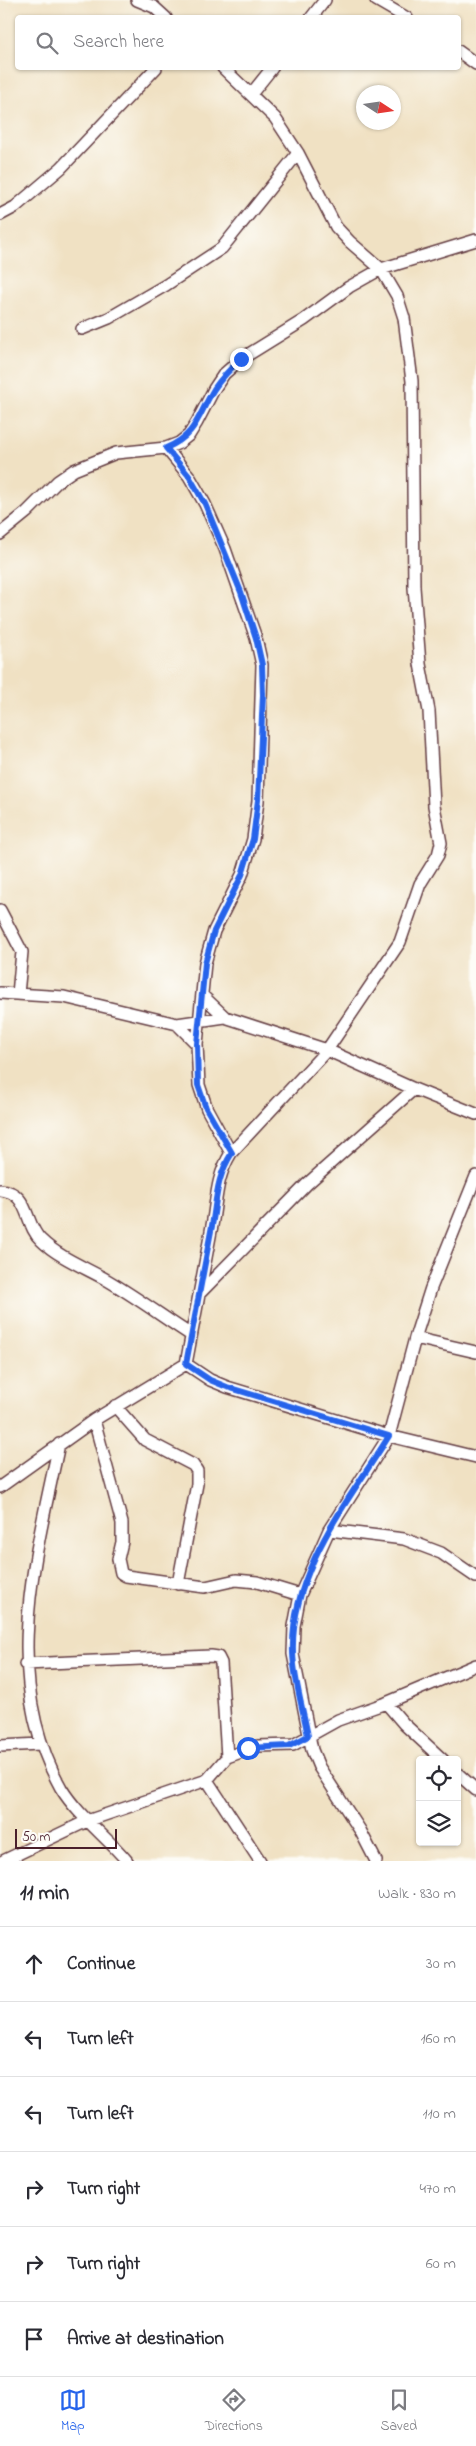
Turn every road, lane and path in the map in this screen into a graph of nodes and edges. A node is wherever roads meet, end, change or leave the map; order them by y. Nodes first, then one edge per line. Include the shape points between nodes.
1 (137, 0) edge
2 (325, 0) edge
3 (376, 0) edge
4 (159, 11) edge
5 (313, 15) edge
6 (402, 15) edge
7 (461, 53) edge
8 (476, 64) edge
9 (153, 70) edge
10 (225, 70) edge
11 (270, 70) edge
12 (252, 93) junction
13 (298, 153) junction
14 (0, 215) edge
15 (476, 240) edge
16 (381, 269) junction
17 (82, 328) dead end
18 (166, 448) junction
19 (0, 534) edge
20 (0, 910) edge
21 (0, 993) edge
22 (18, 994) junction
23 (203, 996) junction
24 (225, 1017) junction
25 (199, 1020) junction
26 (177, 1024) junction
27 (197, 1044) junction
28 (327, 1050) junction
29 (414, 1089) junction
30 (476, 1114) edge
31 (232, 1153) junction
32 (476, 1176) edge
33 (0, 1190) edge
34 (199, 1294) junction
35 (191, 1335) junction
36 (415, 1338) junction
37 (476, 1352) edge
38 (186, 1364) junction
39 (115, 1406) junction
40 (94, 1420) junction
41 (389, 1436) junction
42 (59, 1444) junction
43 (476, 1457) edge
44 (0, 1487) edge
45 (329, 1530) junction
46 (476, 1577) edge
47 (178, 1584) junction
48 (300, 1595) junction
49 (25, 1664) junction
50 (476, 1665) edge
51 (386, 1703) junction
52 (308, 1736) junction
53 (40, 1744) junction
54 (0, 1746) edge
55 (438, 1756) edge
56 (227, 1757) junction
57 (461, 1777) edge
58 (207, 1780) junction
59 (476, 1790) edge
60 (87, 1821) junction
61 (3, 1861) edge
62 (127, 1861) edge
63 (260, 1861) edge
64 (376, 1861) edge

1 - 4 street
2 - 5 street
3 - 6 street
7 - 8 street
9 - 14 street via 61,168 15,207
10 - 12 street
11 - 12 street
12 - 13 street via 275,118
13 - 16 street via 336,227
13 - 17 street via 222,248 109,318
15 - 16 street
16 - 18 street via 241,359 224,374 189,434
16 - 28 street via 404,318 412,381 414,587 420,664 430,720 434,806 441,843 438,855 420,884 400,942
18 - 19 street via 116,453 74,470
18 - 23 street via 189,476 221,540 241,592 262,665 258,800 253,839 242,875 214,931 205,963
20 - 22 street via 22,952
21 - 22 street
22 - 26 street via 64,997
23 - 24 street
23 - 25 street
24 - 25 street
24 - 28 street
25 - 26 street
25 - 27 street
26 - 27 street
27 - 31 street via 198,1085 206,1108
28 - 29 street
28 - 31 street
29 - 30 street
29 - 34 street via 307,1184
31 - 34 street via 217,1183
32 - 36 street via 431,1288
33 - 35 street via 16,1195 24,1204 40,1240
34 - 35 street
35 - 38 street
36 - 37 street
36 - 41 street
38 - 39 street
38 - 41 street via 227,1387
39 - 40 street
39 - 47 street via 145,1440 193,1465 197,1471
40 - 42 street
40 - 47 street via 122,1524 118,1559 121,1573
41 - 43 street
41 - 45 street
42 - 44 street
42 - 49 street via 26,1600
45 - 46 street via 404,1539 441,1553
45 - 48 street
47 - 48 street via 205,1587 236,1580 257,1582
48 - 52 street via 293,1654
49 - 53 street via 28,1700
49 - 56 street via 218,1657
50 - 51 street
51 - 52 street via 338,1720
51 - 55 street
52 - 56 street via 289,1746 258,1746
52 - 64 street via 319,1767
53 - 54 street
53 - 60 street via 62,1789
56 - 58 street
57 - 59 street
58 - 60 street
58 - 63 street
60 - 61 street
60 - 62 street

